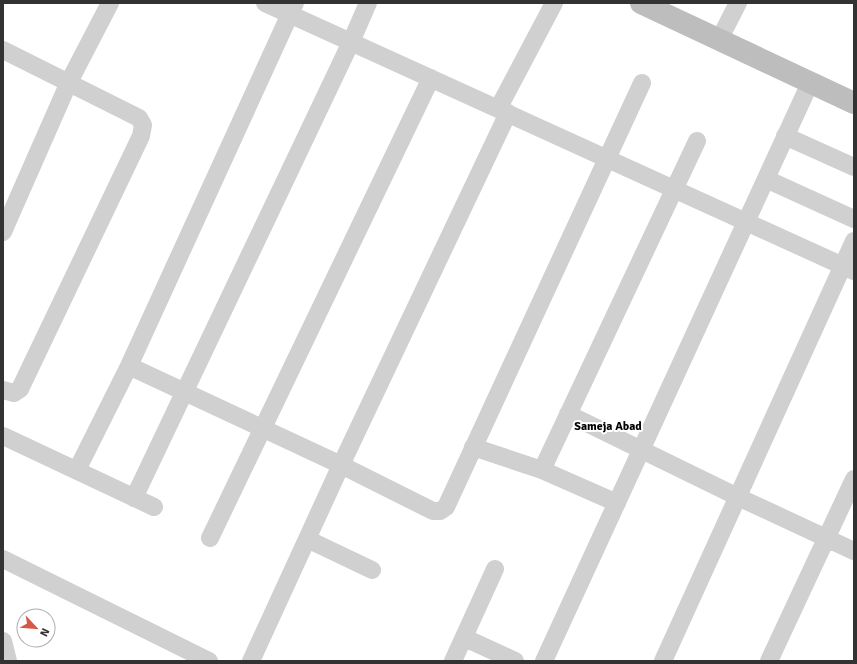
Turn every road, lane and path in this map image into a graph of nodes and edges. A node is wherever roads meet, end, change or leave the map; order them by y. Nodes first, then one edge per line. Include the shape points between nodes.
1 (110, 3) edge
2 (265, 3) edge
3 (368, 3) edge
4 (554, 3) edge
5 (738, 3) edge
6 (651, 5) edge
7 (293, 9) edge
8 (719, 40) junction
9 (351, 42) junction
10 (3, 50) edge
11 (431, 78) junction
12 (69, 82) junction
13 (642, 83) dead end
14 (810, 83) junction
15 (854, 103) edge
16 (503, 111) junction
17 (785, 136) junction
18 (697, 141) dead end
19 (606, 158) junction
20 (854, 166) edge
21 (766, 179) junction
22 (674, 189) junction
23 (854, 219) edge
24 (746, 222) junction
25 (3, 232) edge
26 (854, 241) edge
27 (848, 269) edge
28 (129, 366) junction
29 (3, 390) edge
30 (183, 392) junction
31 (568, 414) junction
32 (263, 429) junction
33 (3, 436) edge
34 (474, 447) junction
35 (641, 449) junction
36 (341, 465) junction
37 (77, 470) junction
38 (542, 470) junction
39 (854, 480) edge
40 (738, 497) junction
41 (134, 498) junction
42 (616, 503) junction
43 (154, 507) dead end
44 (210, 538) dead end
45 (826, 538) junction
46 (307, 539) junction
47 (854, 551) edge
48 (3, 559) edge
49 (495, 569) dead end
50 (372, 570) dead end
51 (465, 638) junction
52 (3, 641) edge
53 (8, 661) edge
54 (210, 661) edge
55 (251, 661) edge
56 (453, 661) edge
57 (515, 661) edge
58 (544, 661) edge
59 (663, 661) edge
60 (769, 661) edge

1 - 12 street
2 - 7 street
3 - 9 street
4 - 16 street
5 - 8 street
6 - 8 street
7 - 9 street
7 - 28 street
8 - 14 street
9 - 11 street
9 - 30 street
10 - 12 street
11 - 16 street
11 - 32 street
12 - 25 street
12 - 29 street via 139,118 143,125 141,136 20,389 14,393
13 - 19 street
14 - 15 street
14 - 17 street
16 - 19 street
16 - 36 street
17 - 20 street
17 - 21 street
18 - 22 street
19 - 22 street
19 - 34 street
21 - 23 street
21 - 24 street
22 - 24 street
22 - 31 street
24 - 27 street
24 - 35 street
26 - 27 street
27 - 40 street
28 - 30 street
28 - 37 street
30 - 32 street
30 - 41 street
31 - 35 street
31 - 38 street
32 - 36 street
32 - 44 street
33 - 37 street
34 - 36 street via 446,507 440,511 433,511
34 - 38 street
35 - 40 street
35 - 42 street
36 - 46 street
37 - 41 street
38 - 42 street
39 - 45 street
40 - 45 street
40 - 59 street
41 - 43 street
42 - 58 street
45 - 47 street
45 - 60 street
46 - 50 street
46 - 55 street
48 - 54 street
49 - 51 street
51 - 56 street
51 - 57 street
52 - 53 street

